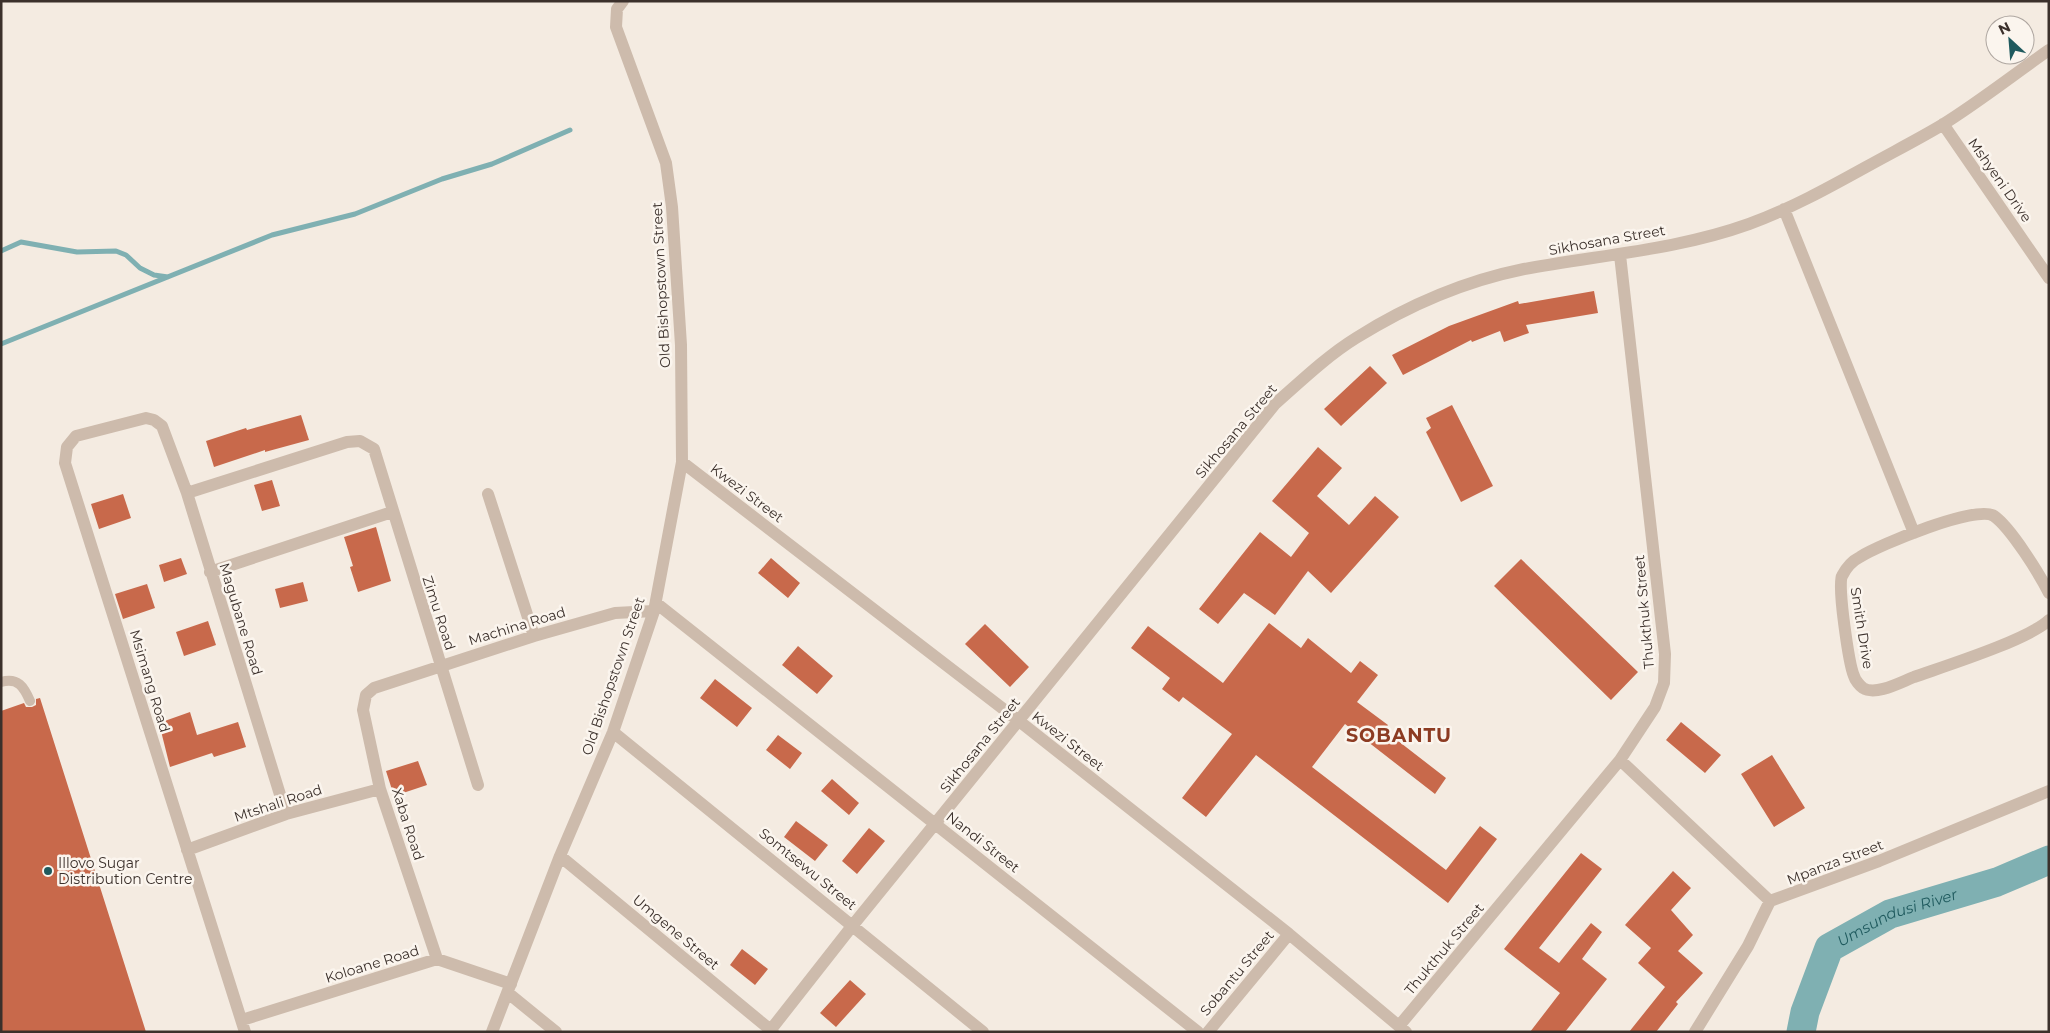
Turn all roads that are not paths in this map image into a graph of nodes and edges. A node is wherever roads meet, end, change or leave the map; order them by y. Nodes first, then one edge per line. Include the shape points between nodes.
1 (623, 1) edge
2 (2049, 50) edge
3 (1943, 124) junction
4 (1784, 209) junction
5 (1620, 255) junction
6 (2049, 278) edge
7 (165, 434) joint
8 (682, 462) junction
9 (187, 493) junction
10 (488, 494) dead end
11 (392, 512) junction
12 (1914, 533) junction
13 (210, 572) junction
14 (2049, 593) edge
15 (655, 607) junction
16 (2049, 620) edge
17 (534, 636) junction
18 (440, 665) junction
19 (1, 682) edge
20 (366, 696) joint
21 (30, 701) dead end
22 (1019, 721) junction
23 (613, 732) junction
24 (1620, 760) junction
25 (478, 785) dead end
26 (380, 790) junction
27 (2049, 791) edge
28 (286, 814) junction
29 (936, 824) junction
30 (187, 850) junction
31 (560, 856) junction
32 (1770, 901) junction
33 (853, 925) junction
34 (1289, 934) junction
35 (437, 959) junction
36 (510, 989) junction
37 (243, 1026) edge
38 (1403, 1029) edge
39 (771, 1031) edge
40 (492, 1032) edge
41 (556, 1032) edge
42 (983, 1032) edge
43 (1198, 1032) edge
44 (1208, 1032) edge
45 (1696, 1032) edge

1 - 8 street, Old Bishopstown Street via 617,9 616,27 666,163 672,207 680,345
2 - 3 street, Sikhosana Street
3 - 4 street, Sikhosana Street via 1816,195
3 - 6 street, Mshyeni Drive
4 - 5 street, Sikhosana Street via 1705,237
4 - 12 street
5 - 22 street, Sikhosana Street via 1523,270 1464,286 1405,310 1355,338 1315,368 1276,404
5 - 24 street, Thukthuk Street via 1665,654 1664,683 1655,707
7 - 9 street, Magubane Road
7 - 30 street, Msimang Road via 159,423 146,418 76,436 68,447 65,462
8 - 15 street, Old Bishopstown Street
8 - 22 street, Kwezi Street
9 - 11 street, Zimu Road via 347,442 360,441 374,449
9 - 13 street, Magubane Road
10 - 17 street
11 - 13 street
11 - 18 street, Zimu Road
12 - 14 street, Smith Drive via 1970,514 1994,516 2024,552
12 - 16 street, Smith Drive via 1859,557 1847,566 1840,578 1854,676 1863,688 1871,690 1892,685 2009,641 2043,626
13 - 28 street, Magubane Road
15 - 17 street, Machina Road via 615,613
15 - 23 street, Old Bishopstown Street
15 - 29 street, Nandi Street
17 - 18 street, Machina Road
18 - 20 street, Machina Road via 374,688
18 - 25 street, Zimu Road
19 - 21 lane via 19,682
20 - 26 street, Xaba Road via 363,710
22 - 29 street, Sikhosana Street
22 - 34 street, Kwezi Street
23 - 31 street, Old Bishopstown Street
23 - 33 street, Somtsewu Street
24 - 32 street
24 - 38 street, Thukthuk Street
26 - 28 street, Mtshali Road
26 - 35 street, Xaba Road
27 - 32 street, Mpanza Street via 1888,858
28 - 30 street, Mtshali Road
29 - 33 street, Sikhosana Street
29 - 43 street, Nandi Street
30 - 37 street, Msimang Road
31 - 36 street, Old Bishopstown Street
31 - 39 street, Umgene Street
32 - 45 street via 1748,946
33 - 39 street, Sikhosana Street
33 - 42 street, Somtsewu Street
34 - 38 street, Kwezi Street
34 - 44 street, Sobantu Street
35 - 36 street, Koloane Road
35 - 37 street, Koloane Road
36 - 40 street, Old Bishopstown Street
36 - 41 street

